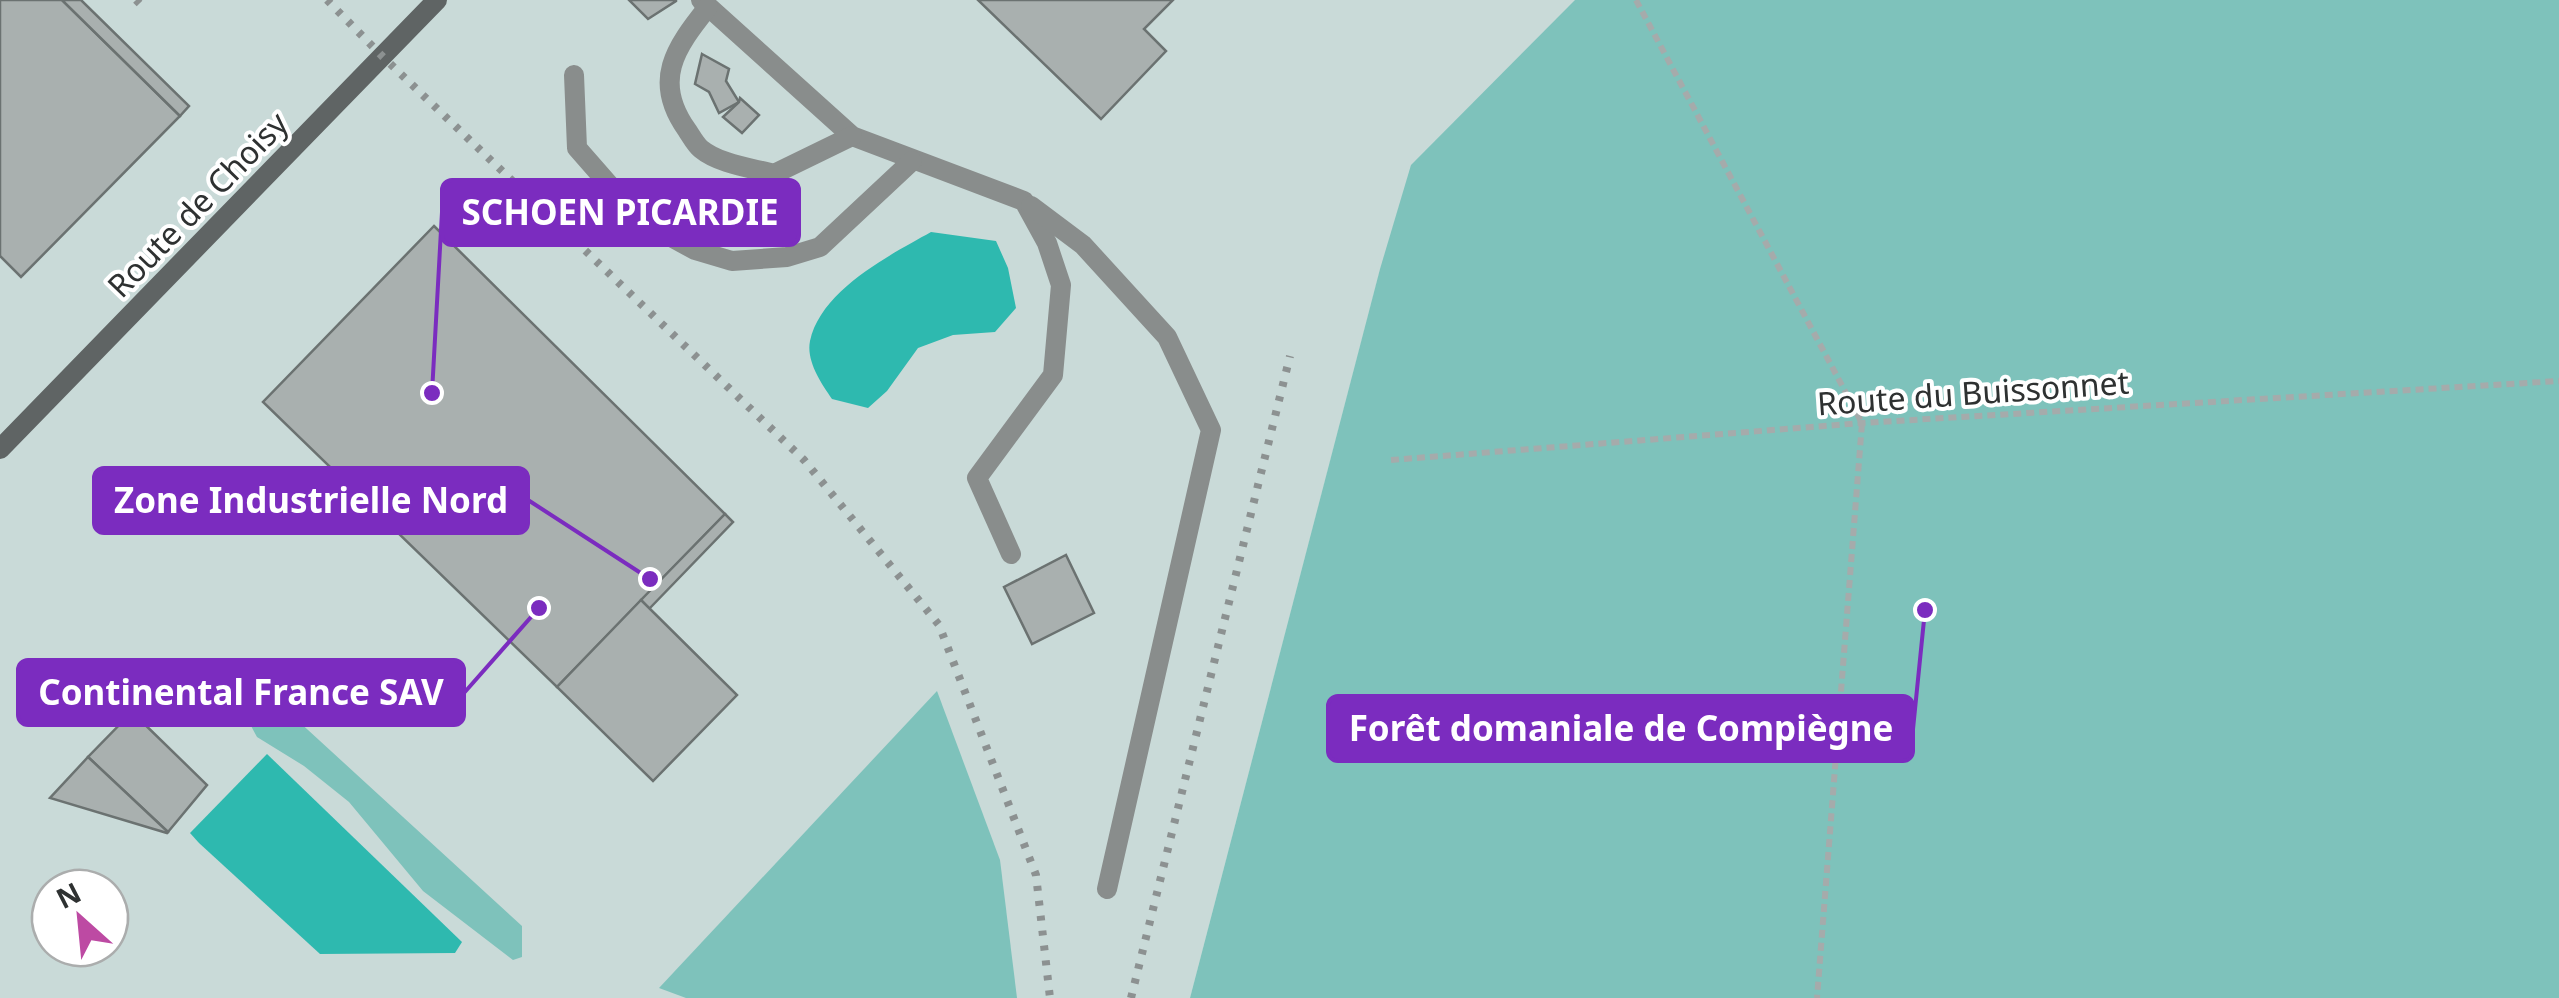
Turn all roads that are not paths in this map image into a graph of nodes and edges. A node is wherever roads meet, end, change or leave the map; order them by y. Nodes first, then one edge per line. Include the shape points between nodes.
1 (437, 0) edge
2 (705, 4) edge
3 (574, 75) dead end
4 (852, 136) junction
5 (912, 161) junction
6 (1024, 200) junction
7 (0, 449) edge
8 (1011, 554) dead end
9 (1107, 889) dead end

1 - 7 street, Route de Choisy
2 - 4 lane
2 - 4 lane via 668,76 679,119 701,149 774,174
3 - 5 lane via 577,148 640,220 695,250 732,261 820,247
4 - 5 lane
5 - 6 lane
6 - 8 lane via 1061,284 1053,376 977,478
6 - 9 lane via 1083,245 1166,337 1212,430

